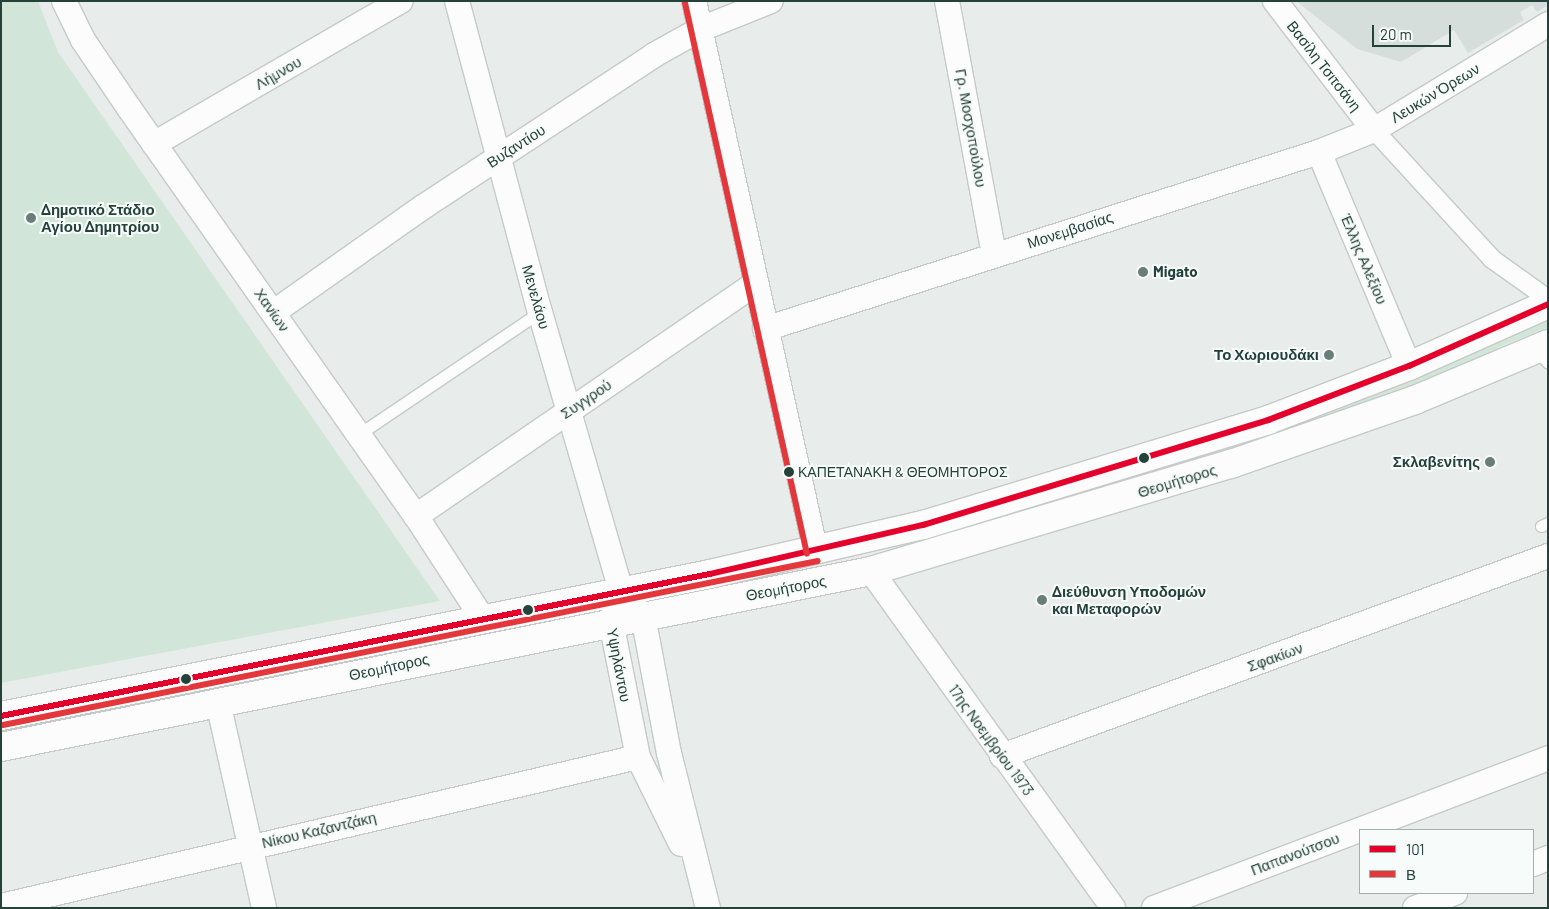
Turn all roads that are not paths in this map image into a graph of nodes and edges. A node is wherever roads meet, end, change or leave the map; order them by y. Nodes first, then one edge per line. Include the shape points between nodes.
1 (64, 1) edge
2 (401, 1) edge
3 (457, 1) edge
4 (694, 1) edge
5 (771, 1) edge
6 (947, 1) edge
7 (1275, 1) edge
8 (1548, 24) edge
9 (700, 29) junction
10 (1374, 130) junction
11 (154, 144) junction
12 (1319, 152) junction
13 (497, 159) junction
14 (994, 254) junction
15 (756, 283) junction
16 (1548, 299) edge
17 (1548, 304) edge
18 (274, 312) junction
19 (540, 312) junction
20 (765, 329) junction
21 (1544, 352) edge
22 (1409, 366) junction
23 (570, 410) junction
24 (358, 434) junction
25 (416, 516) junction
26 (816, 552) junction
27 (1548, 556) edge
28 (871, 571) junction
29 (621, 591) junction
30 (643, 616) junction
31 (483, 619) junction
32 (611, 622) junction
33 (218, 702) junction
34 (1, 716) edge
35 (1, 747) edge
36 (1002, 756) junction
37 (638, 757) junction
38 (1548, 758) edge
39 (1362, 829) edge
40 (1359, 830) edge
41 (248, 846) junction
42 (1548, 858) edge
43 (1534, 864) edge
44 (700, 884) junction
45 (1452, 894) edge
46 (1, 906) edge
47 (264, 908) edge
48 (708, 908) edge
49 (1113, 908) edge
50 (1154, 908) edge
51 (1415, 908) edge

1 - 11 street, Χανίων via 83,40
2 - 11 street, Λήμνου
3 - 13 street, Μενελάου
4 - 9 street
5 - 9 street, Βυζαντίου
6 - 14 street, Γρ. Μοσχοπούλου
7 - 10 street, Βασίλη Τσιτσάνη
8 - 10 street, Λευκών Όρεων
9 - 13 street, Βυζαντίου
9 - 15 street
10 - 12 street, Μονεμβασίας
10 - 16 street via 1492,259
11 - 18 street, Χανίων
12 - 14 street, Μονεμβασίας
12 - 22 street, Έλλης Αλεξίου
13 - 18 street, Βυζαντίου
13 - 19 street, Μενελάου
14 - 20 street, Μονεμβασίας
15 - 20 street
15 - 23 street, Συγγρού
17 - 22 street, Θεομήτορος
18 - 24 street, Χανίων
19 - 23 street, Μενελάου
19 - 24 lane
20 - 26 street
21 - 28 street, Θεομήτορος via 1231,464
22 - 26 street, Θεομήτορος via 1268,420 1081,480
23 - 25 street, Συγγρού
23 - 29 street, Μενελάου
24 - 25 street, Χανίων
25 - 31 street, Χανίων
26 - 29 street, Θεομήτορος
27 - 36 street, Σφακίων
28 - 30 street, Θεομήτορος
28 - 36 street, 17ης Νοεμβρίου 1973
29 - 30 street, Υψηλάντου
29 - 31 street, Θεομήτορος
29 - 32 street, Υψηλάντου
30 - 32 street, Θεομήτορος
30 - 44 street, Υψηλάντου
31 - 34 street, Θεομήτορος
32 - 33 street, Θεομήτορος
32 - 37 street, Υψηλάντου
33 - 35 street, Θεομήτορος
33 - 41 street
36 - 49 street, 17ης Νοεμβρίου 1973
37 - 41 street, Νίκου Καζαντζάκη
37 - 44 street, Υψηλάντου
38 - 39 street, Παπανούτσου
40 - 50 street, Παπανούτσου
41 - 46 street, Νίκου Καζαντζάκη
41 - 47 street
42 - 43 street
44 - 48 street, Υψηλάντου
45 - 51 street

